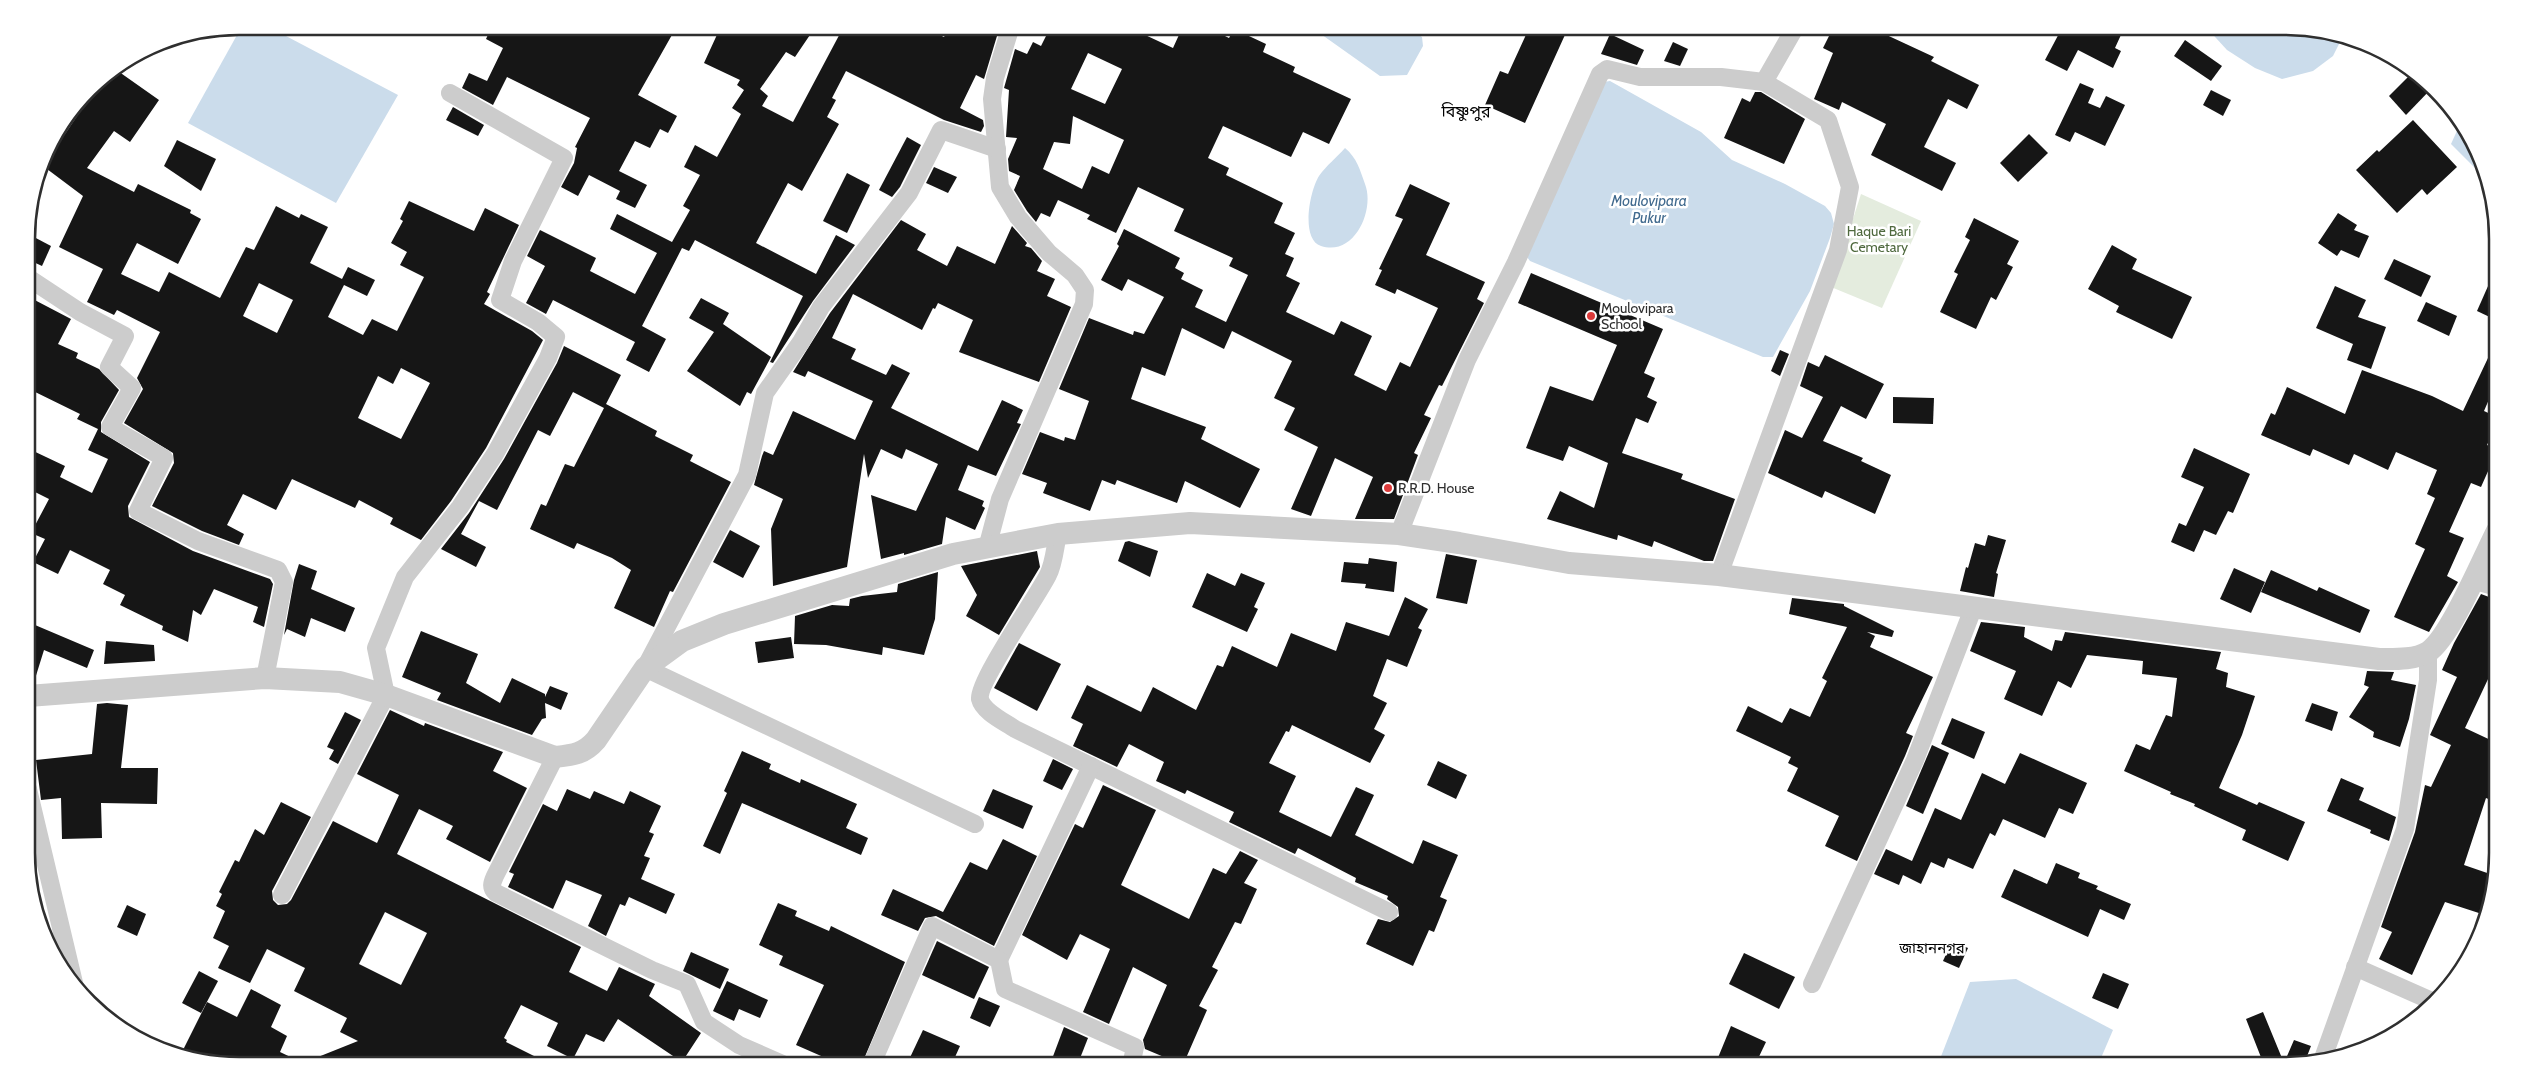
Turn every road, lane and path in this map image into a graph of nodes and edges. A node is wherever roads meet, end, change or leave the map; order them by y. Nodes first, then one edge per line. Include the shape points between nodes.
1 (1008, 35) edge
2 (1791, 35) edge
3 (1764, 82) junction
4 (450, 93) dead end
5 (997, 149) junction
6 (35, 281) edge
7 (1058, 534) junction
8 (1399, 534) junction
9 (2489, 547) edge
10 (987, 548) junction
11 (1719, 575) junction
12 (2472, 580) junction
13 (2489, 585) edge
14 (1974, 606) junction
15 (2428, 652) junction
16 (645, 668) junction
17 (265, 678) junction
18 (35, 695) edge
19 (386, 695) junction
20 (555, 757) junction
21 (1091, 766) junction
22 (35, 818) edge
23 (975, 824) dead end
24 (282, 895) dead end
25 (1389, 912) dead end
26 (999, 960) junction
27 (2355, 967) junction
28 (71, 968) edge
29 (1812, 984) dead end
30 (2427, 999) edge
31 (2325, 1053) edge
32 (766, 1057) edge
33 (875, 1057) edge
34 (1133, 1057) edge

1 - 5 street via 992,99
2 - 3 street
3 - 8 street via 1640,77 1607,69 1600,74 1516,262 1467,360
3 - 11 street via 1828,120 1850,187 1838,250
4 - 19 street via 564,158 513,260 500,300 538,322 556,337 548,358 495,454 460,507 405,577 376,648
5 - 10 street via 1000,187 1018,217 1049,253 1075,275 1085,290 1084,304 1000,499
5 - 16 street via 941,130 909,193 821,307 801,342 764,393 747,475
6 - 17 street via 80,312 125,336 109,367 132,388 110,427 164,458 138,511 198,541 278,570 284,582
7 - 8 street via 1190,523
7 - 10 street
7 - 21 street via 1049,573 992,666 980,698 983,706 1015,728
8 - 11 street via 1569,563
9 - 12 street
10 - 16 street via 952,554 724,624 682,641
11 - 14 street
12 - 13 street
12 - 15 street via 2442,638
14 - 15 street via 2379,659 2404,659
14 - 29 street via 1915,760
15 - 27 street via 2428,680 2405,829
16 - 20 street via 588,749 577,755
16 - 23 street
17 - 18 street
17 - 19 street via 340,682
19 - 20 street
19 - 24 street
20 - 32 street via 495,876 493,890 652,970 687,984 704,1022 739,1045
21 - 25 street
21 - 26 street
22 - 28 street
26 - 33 street via 932,926
26 - 34 street via 1005,989 1135,1047
27 - 30 street
27 - 31 street

